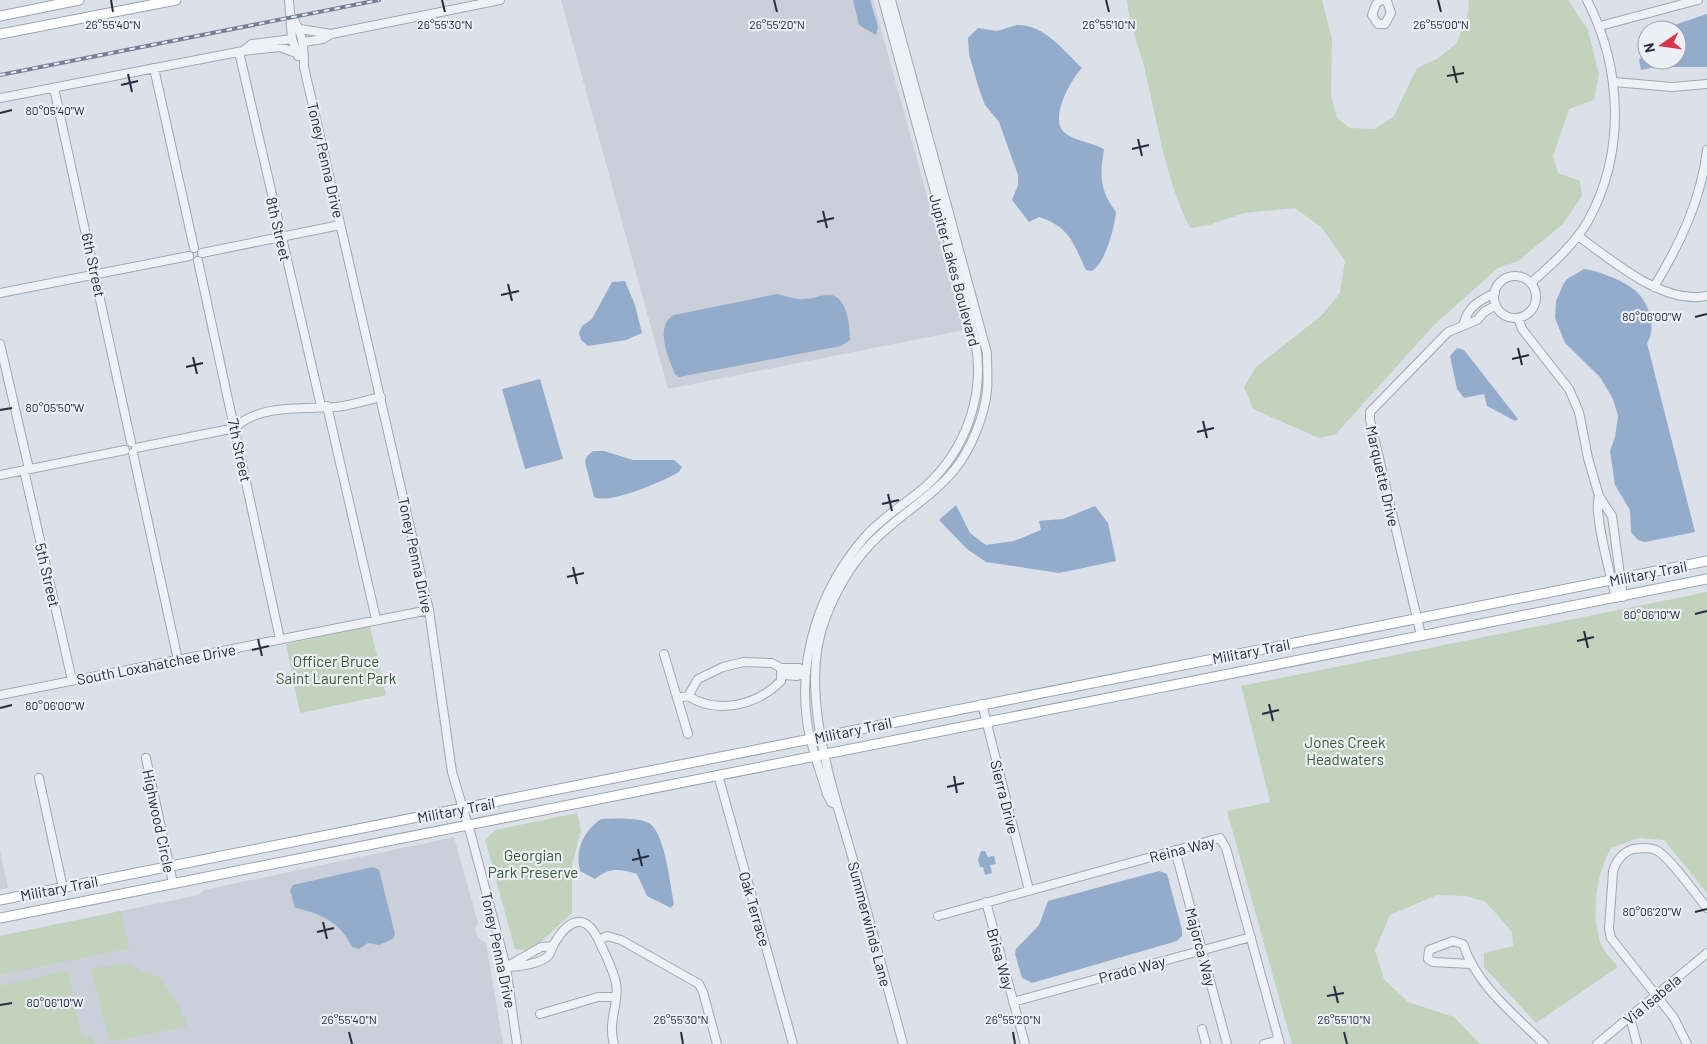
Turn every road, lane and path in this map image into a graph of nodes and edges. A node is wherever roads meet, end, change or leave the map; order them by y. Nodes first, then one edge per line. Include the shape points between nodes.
1 (79, 0) edge
2 (176, 0) edge
3 (289, 0) edge
4 (500, 0) edge
5 (883, 0) edge
6 (891, 0) edge
7 (1587, 0) edge
8 (1698, 0) edge
9 (1672, 3) edge
10 (0, 16) edge
11 (292, 17) junction
12 (1600, 26) junction
13 (300, 29) junction
14 (0, 34) edge
15 (331, 34) junction
16 (292, 39) junction
17 (304, 42) junction
18 (241, 52) junction
19 (296, 53) junction
20 (304, 66) junction
21 (154, 68) junction
22 (1614, 82) junction
23 (1707, 84) edge
24 (54, 88) junction
25 (0, 98) edge
26 (1707, 150) edge
27 (1705, 176) edge
28 (340, 225) junction
29 (1578, 236) junction
30 (281, 237) junction
31 (194, 248) junction
32 (190, 256) junction
33 (200, 257) junction
34 (96, 274) junction
35 (1531, 283) junction
36 (1654, 287) junction
37 (0, 293) edge
38 (1495, 293) junction
39 (1707, 296) edge
40 (1496, 305) junction
41 (1518, 318) junction
42 (1463, 325) junction
43 (0, 344) edge
44 (381, 397) junction
45 (324, 406) junction
46 (235, 428) junction
47 (131, 448) junction
48 (26, 470) junction
49 (0, 475) edge
50 (1599, 496) junction
51 (1707, 561) edge
52 (1707, 579) edge
53 (1616, 580) junction
54 (1619, 597) junction
55 (429, 610) junction
56 (1416, 618) junction
57 (376, 619) junction
58 (1420, 635) junction
59 (280, 639) junction
60 (664, 654) dead end
61 (178, 660) junction
62 (782, 671) junction
63 (806, 673) junction
64 (72, 680) junction
65 (0, 695) edge
66 (688, 696) junction
67 (677, 698) junction
68 (982, 704) junction
69 (986, 722) junction
70 (688, 734) dead end
71 (816, 738) junction
72 (820, 755) junction
73 (146, 758) dead end
74 (718, 775) junction
75 (39, 778) dead end
76 (461, 809) junction
77 (468, 826) junction
78 (1175, 850) junction
79 (169, 866) junction
80 (173, 883) junction
81 (63, 888) junction
82 (1029, 890) junction
83 (0, 900) edge
84 (986, 902) junction
85 (1707, 908) edge
86 (938, 916) dead end
87 (0, 918) edge
88 (1250, 937) junction
89 (599, 940) junction
90 (1201, 950) junction
91 (1707, 953) edge
92 (1470, 964) junction
93 (506, 967) junction
94 (1657, 994) junction
95 (616, 997) junction
96 (1014, 1002) junction
97 (540, 1014) dead end
98 (1630, 1017) junction
99 (1202, 1029) dead end
100 (1280, 1042) edge
101 (517, 1044) edge
102 (614, 1044) edge
103 (717, 1044) edge
104 (792, 1044) edge
105 (903, 1044) edge
106 (1025, 1044) edge
107 (1206, 1044) edge
108 (1227, 1044) edge
109 (1264, 1044) edge
110 (1544, 1044) edge
111 (1597, 1044) edge
112 (1636, 1044) edge
113 (1687, 1044) edge

1 - 10 main road
2 - 14 main road
3 - 11 street, Toney Penna Drive
4 - 15 street
5 - 63 street, Jupiter Lakes Boulevard via 975,340 978,390 970,422 938,474 865,536 837,575 818,614
6 - 71 street, Jupiter Lakes Boulevard via 979,318 987,353 987,392 980,419 956,468 920,504 867,548 825,618 818,651
7 - 12 street
8 - 9 street
9 - 12 street
11 - 13 street, Toney Penna Drive
11 - 16 street, Toney Penna Drive
12 - 22 street
13 - 15 street
13 - 17 street, Toney Penna Drive
15 - 17 street via 323,39
16 - 18 street via 252,44
16 - 19 street, Toney Penna Drive
17 - 20 street, Toney Penna Drive
18 - 19 street via 280,47
18 - 21 street
18 - 30 street, 8th Street
19 - 20 street, Toney Penna Drive
20 - 28 street, Toney Penna Drive
21 - 24 street
21 - 31 street
22 - 23 street via 1672,87
22 - 29 street via 1614,126 1609,164 1598,198
24 - 25 street
24 - 34 street, 6th Street
26 - 27 street
27 - 36 street via 1681,240
28 - 30 street
28 - 44 street, Toney Penna Drive
29 - 35 street
29 - 36 street
30 - 33 street
30 - 45 street, 8th Street
31 - 32 street
31 - 33 street via 198,248
32 - 33 street via 192,260
32 - 34 street
33 - 46 street, 7th Street
34 - 37 street
34 - 47 street, 6th Street
35 - 38 street via 1512,276 1501,282
35 - 41 street via 1536,295 1534,307 1524,317
36 - 39 street via 1687,298
38 - 40 street
38 - 42 street, Marquette Drive via 1471,307
40 - 41 street via 1506,316
40 - 42 street, Marquette Drive via 1477,320
41 - 50 street via 1522,329 1569,389 1579,412
42 - 56 street, Marquette Drive via 1448,332 1370,412
43 - 48 street, 5th Street
44 - 45 street via 334,407
44 - 55 street, Toney Penna Drive
45 - 46 street via 296,407 253,416 243,419
45 - 57 street, 8th Street
46 - 47 street
46 - 59 street, 7th Street
47 - 48 street
47 - 61 street, 6th Street
48 - 49 street
48 - 64 street, 5th Street
50 - 53 street via 1601,530
50 - 53 street via 1612,516
51 - 53 main road, Military Trail
52 - 54 main road, Military Trail
53 - 54 street
53 - 56 main road, Military Trail
54 - 58 main road, Military Trail
55 - 57 street, South Loxahatchee Drive
55 - 76 street, Toney Penna Drive via 448,754
56 - 58 street, Marquette Drive
56 - 68 main road, Military Trail
57 - 59 street, South Loxahatchee Drive
58 - 69 main road, Military Trail
59 - 61 street, South Loxahatchee Drive
60 - 67 street
61 - 64 street, South Loxahatchee Drive
62 - 63 street via 798,676
62 - 66 street via 772,663 744,662 723,667 698,679
62 - 66 street via 781,681 772,690 759,699 740,705 700,704
63 - 71 street, Jupiter Lakes Boulevard via 807,720
64 - 65 street, South Loxahatchee Drive
66 - 67 street
67 - 70 street
68 - 69 street, Sierra Drive
68 - 71 main road, Military Trail
69 - 72 main road, Military Trail
69 - 82 street, Sierra Drive
71 - 72 street, Jupiter Lakes Boulevard
71 - 76 main road, Military Trail
72 - 74 main road, Military Trail
72 - 105 street, Summerwinds Lane via 837,804
73 - 79 street, Highwood Circle
74 - 77 main road, Military Trail
74 - 104 street, Oak Terrace
75 - 81 street
76 - 77 street, Toney Penna Drive
76 - 79 main road, Military Trail
77 - 80 main road, Military Trail
77 - 93 street, Toney Penna Drive
78 - 82 street, Reina Way
78 - 88 street, Reina Way via 1220,838
78 - 90 street, Majorca Way
79 - 80 street, Highwood Circle
79 - 81 main road, Military Trail
80 - 87 main road, Military Trail
81 - 83 main road, Military Trail
82 - 84 street, Reina Way
84 - 86 street, Reina Way
84 - 96 street, Brisa Way
85 - 94 street via 1657,850 1631,850 1616,864 1609,929 1611,938
88 - 90 street, Prado Way
88 - 100 street, Reina Way
89 - 93 street via 590,926 579,921 567,926 553,946 541,947
89 - 95 street via 617,984
89 - 103 street via 607,936 621,940 699,984
90 - 96 street, Prado Way
90 - 108 street, Majorca Way
91 - 94 street, Via Isabela
92 - 92 street via 1463,944 1458,941 1429,950 1428,960 1433,962
92 - 110 street via 1486,986
93 - 101 street, Toney Penna Drive
94 - 98 street, Via Isabela
94 - 113 street
95 - 97 street via 598,997
95 - 102 street via 612,1016
96 - 106 street, Brisa Way
98 - 111 street, Via Isabela
98 - 112 street
99 - 107 street
100 - 109 street

